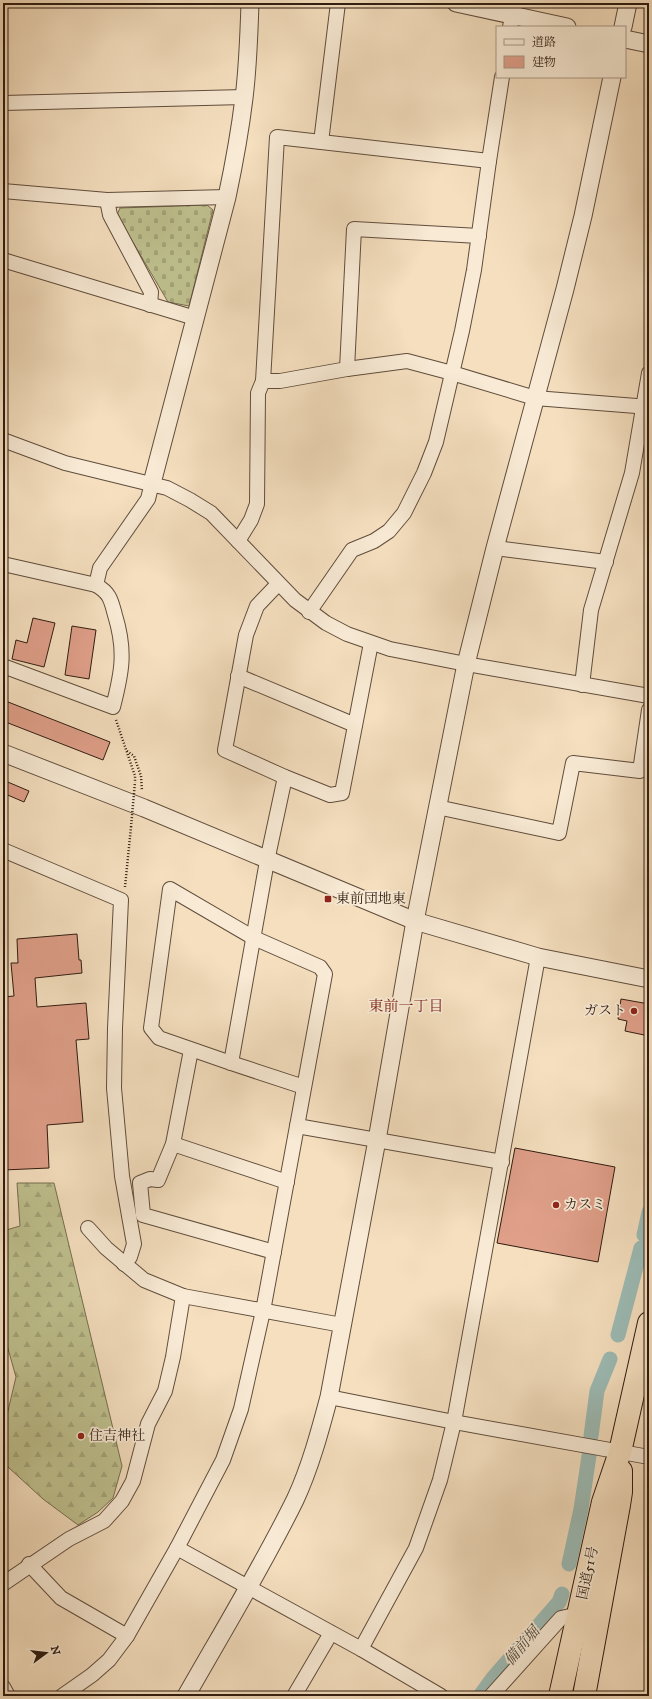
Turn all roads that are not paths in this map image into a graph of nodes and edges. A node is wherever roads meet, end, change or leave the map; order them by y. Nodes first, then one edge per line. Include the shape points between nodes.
1 (250, 3) edge
2 (338, 3) edge
3 (456, 3) edge
4 (628, 3) edge
5 (513, 15) edge
6 (562, 26) edge
7 (623, 26) edge
8 (626, 39) edge
9 (649, 44) edge
10 (502, 78) edge
11 (612, 78) edge
12 (244, 97) junction
13 (3, 102) edge
14 (321, 142) junction
15 (489, 162) junction
16 (3, 190) edge
17 (227, 197) junction
18 (107, 200) junction
19 (479, 236) junction
20 (3, 260) edge
21 (150, 306) junction
22 (195, 318) junction
23 (347, 369) junction
24 (452, 373) junction
25 (649, 373) edge
26 (263, 381) junction
27 (535, 398) junction
28 (646, 407) edge
29 (3, 440) edge
30 (152, 483) junction
31 (238, 541) junction
32 (495, 548) junction
33 (606, 562) junction
34 (3, 564) edge
35 (278, 584) junction
36 (96, 585) junction
37 (309, 612) junction
38 (371, 643) junction
39 (466, 664) junction
40 (3, 666) edge
41 (238, 676) junction
42 (582, 685) junction
43 (649, 696) edge
44 (649, 710) edge
45 (355, 725) junction
46 (3, 753) edge
47 (284, 776) junction
48 (437, 807) junction
49 (3, 850) edge
50 (267, 861) junction
51 (414, 921) junction
52 (254, 938) junction
53 (538, 956) junction
54 (649, 979) edge
55 (191, 1050) junction
56 (231, 1064) junction
57 (304, 1087) junction
58 (297, 1126) junction
59 (378, 1140) junction
60 (173, 1144) junction
61 (502, 1162) junction
62 (287, 1182) junction
63 (88, 1228) dead end
64 (274, 1252) junction
65 (124, 1264) junction
66 (183, 1296) junction
67 (263, 1311) junction
68 (649, 1323) edge
69 (342, 1325) junction
70 (329, 1397) junction
71 (454, 1422) junction
72 (620, 1452) junction
73 (649, 1457) edge
74 (178, 1548) junction
75 (29, 1564) junction
76 (3, 1584) edge
77 (248, 1588) junction
78 (579, 1614) junction
79 (330, 1633) junction
80 (126, 1636) junction
81 (361, 1649) junction
82 (3, 1687) edge
83 (8, 1696) edge
84 (62, 1696) edge
85 (186, 1696) edge
86 (294, 1696) edge
87 (441, 1696) edge
88 (491, 1696) edge
89 (560, 1696) edge
90 (584, 1696) edge

1 - 12 street
2 - 14 street
3 - 5 street
4 - 7 street
5 - 6 street
8 - 9 street
10 - 15 street
11 - 27 street via 571,267
12 - 13 street
12 - 17 street
14 - 15 street
14 - 26 street via 277,137
15 - 19 street
16 - 18 street
17 - 18 street
17 - 22 street
18 - 21 street via 110,216 151,292
19 - 23 street via 354,230
19 - 24 street
20 - 21 street
21 - 22 street
22 - 30 street
23 - 24 street via 407,361
23 - 26 street via 280,381
24 - 27 street
24 - 37 street via 436,442 404,512 389,531 374,541 352,550
25 - 28 street
26 - 31 street via 258,393 257,504
27 - 28 street
27 - 32 street
28 - 33 street via 632,472
29 - 30 street via 65,463 138,482
30 - 31 street via 167,488 211,514
30 - 36 street via 148,499 100,568
31 - 35 street
32 - 33 street
32 - 39 street
33 - 42 street via 591,610
34 - 36 street
35 - 37 street
35 - 41 street via 258,606 246,636
36 - 40 street via 106,590 121,634 121,675 113,707
37 - 38 street via 347,634
38 - 39 street
38 - 45 street
39 - 42 street
39 - 48 street
41 - 45 street
41 - 47 street via 225,750
42 - 43 street
44 - 48 street via 640,771 573,763 559,833
45 - 47 street via 342,793 330,795
46 - 50 street via 144,808
47 - 50 street
48 - 51 street
49 - 65 street via 121,900 114,1088 122,1176 134,1244
50 - 51 street
50 - 52 street
51 - 53 street
51 - 59 street
52 - 55 street via 170,889 151,1028 159,1038
52 - 56 street
52 - 57 street via 320,967 325,974
53 - 54 street
53 - 61 street
55 - 56 street
55 - 60 street
56 - 57 street
57 - 58 street
58 - 59 street
58 - 62 street
59 - 61 street
59 - 69 street
60 - 62 street
60 - 64 street via 158,1180 150,1179 140,1184 143,1215
61 - 71 street
62 - 64 street
63 - 65 street
64 - 67 street
65 - 66 street via 144,1280
66 - 67 street
66 - 75 street via 165,1391 148,1424 133,1481 122,1501 104,1520
67 - 69 street
67 - 74 street via 241,1409 223,1460
68 - 72 highway, 国道51号
69 - 70 street
70 - 71 street
70 - 77 street via 295,1499
71 - 72 street
71 - 81 street via 440,1480 416,1548
72 - 73 street
72 - 78 highway, 国道51号 via 604,1502
72 - 90 highway, 国道51号 via 621,1492
74 - 77 street
74 - 80 street
75 - 76 street
75 - 80 street via 61,1598
77 - 79 street
77 - 85 street
78 - 88 street via 561,1618
78 - 89 highway, 国道51号
79 - 81 street
79 - 86 street
80 - 84 street via 108,1660 92,1675
81 - 87 street
82 - 83 street

